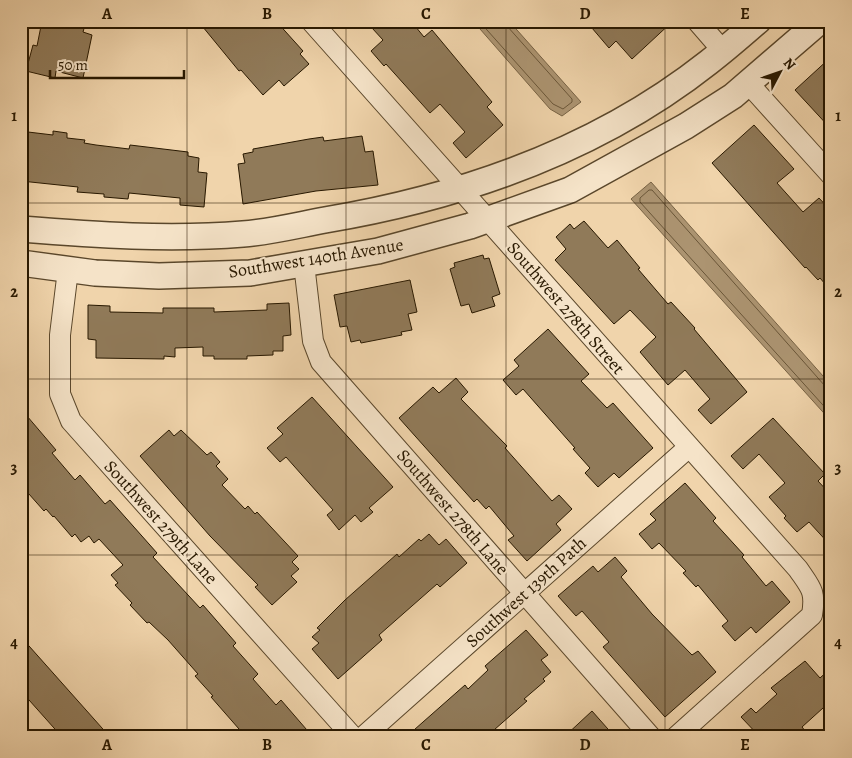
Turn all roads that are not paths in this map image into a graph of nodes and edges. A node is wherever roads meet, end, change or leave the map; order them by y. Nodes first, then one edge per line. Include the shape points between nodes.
1 (311, 21) edge
2 (698, 21) edge
3 (758, 21) edge
4 (820, 21) edge
5 (723, 51) junction
6 (748, 82) junction
7 (831, 175) edge
8 (461, 190) junction
9 (489, 220) junction
10 (21, 229) edge
11 (21, 263) edge
12 (304, 264) junction
13 (68, 270) junction
14 (689, 447) junction
15 (524, 593) junction
16 (353, 737) edge
17 (363, 737) edge
18 (651, 737) edge
19 (676, 737) edge

1 - 8 street, Southwest 278th Street
2 - 5 street
3 - 5 street, Southwest 140th Avenue
4 - 6 street, Southwest 140th Avenue
5 - 8 street, Southwest 140th Avenue via 616,123 552,154
6 - 7 street
6 - 9 street, Southwest 140th Avenue via 733,96 686,126 578,186
8 - 9 street, Southwest 278th Street
8 - 10 street, Southwest 140th Avenue via 363,214 244,234 152,238
9 - 12 street, Southwest 140th Avenue via 378,251
9 - 14 street, Southwest 278th Street
11 - 13 street, Southwest 140th Avenue
12 - 13 street, Southwest 140th Avenue via 250,273 160,276
12 - 15 street, Southwest 278th Lane via 312,341 321,362
13 - 16 street, Southwest 279th Lane via 60,335 60,394 71,421
14 - 15 street, Southwest 139th Path
14 - 19 street, Southwest 278th Street via 798,569 815,598 812,614 803,624
15 - 17 street, Southwest 139th Path
15 - 18 street, Southwest 278th Lane

